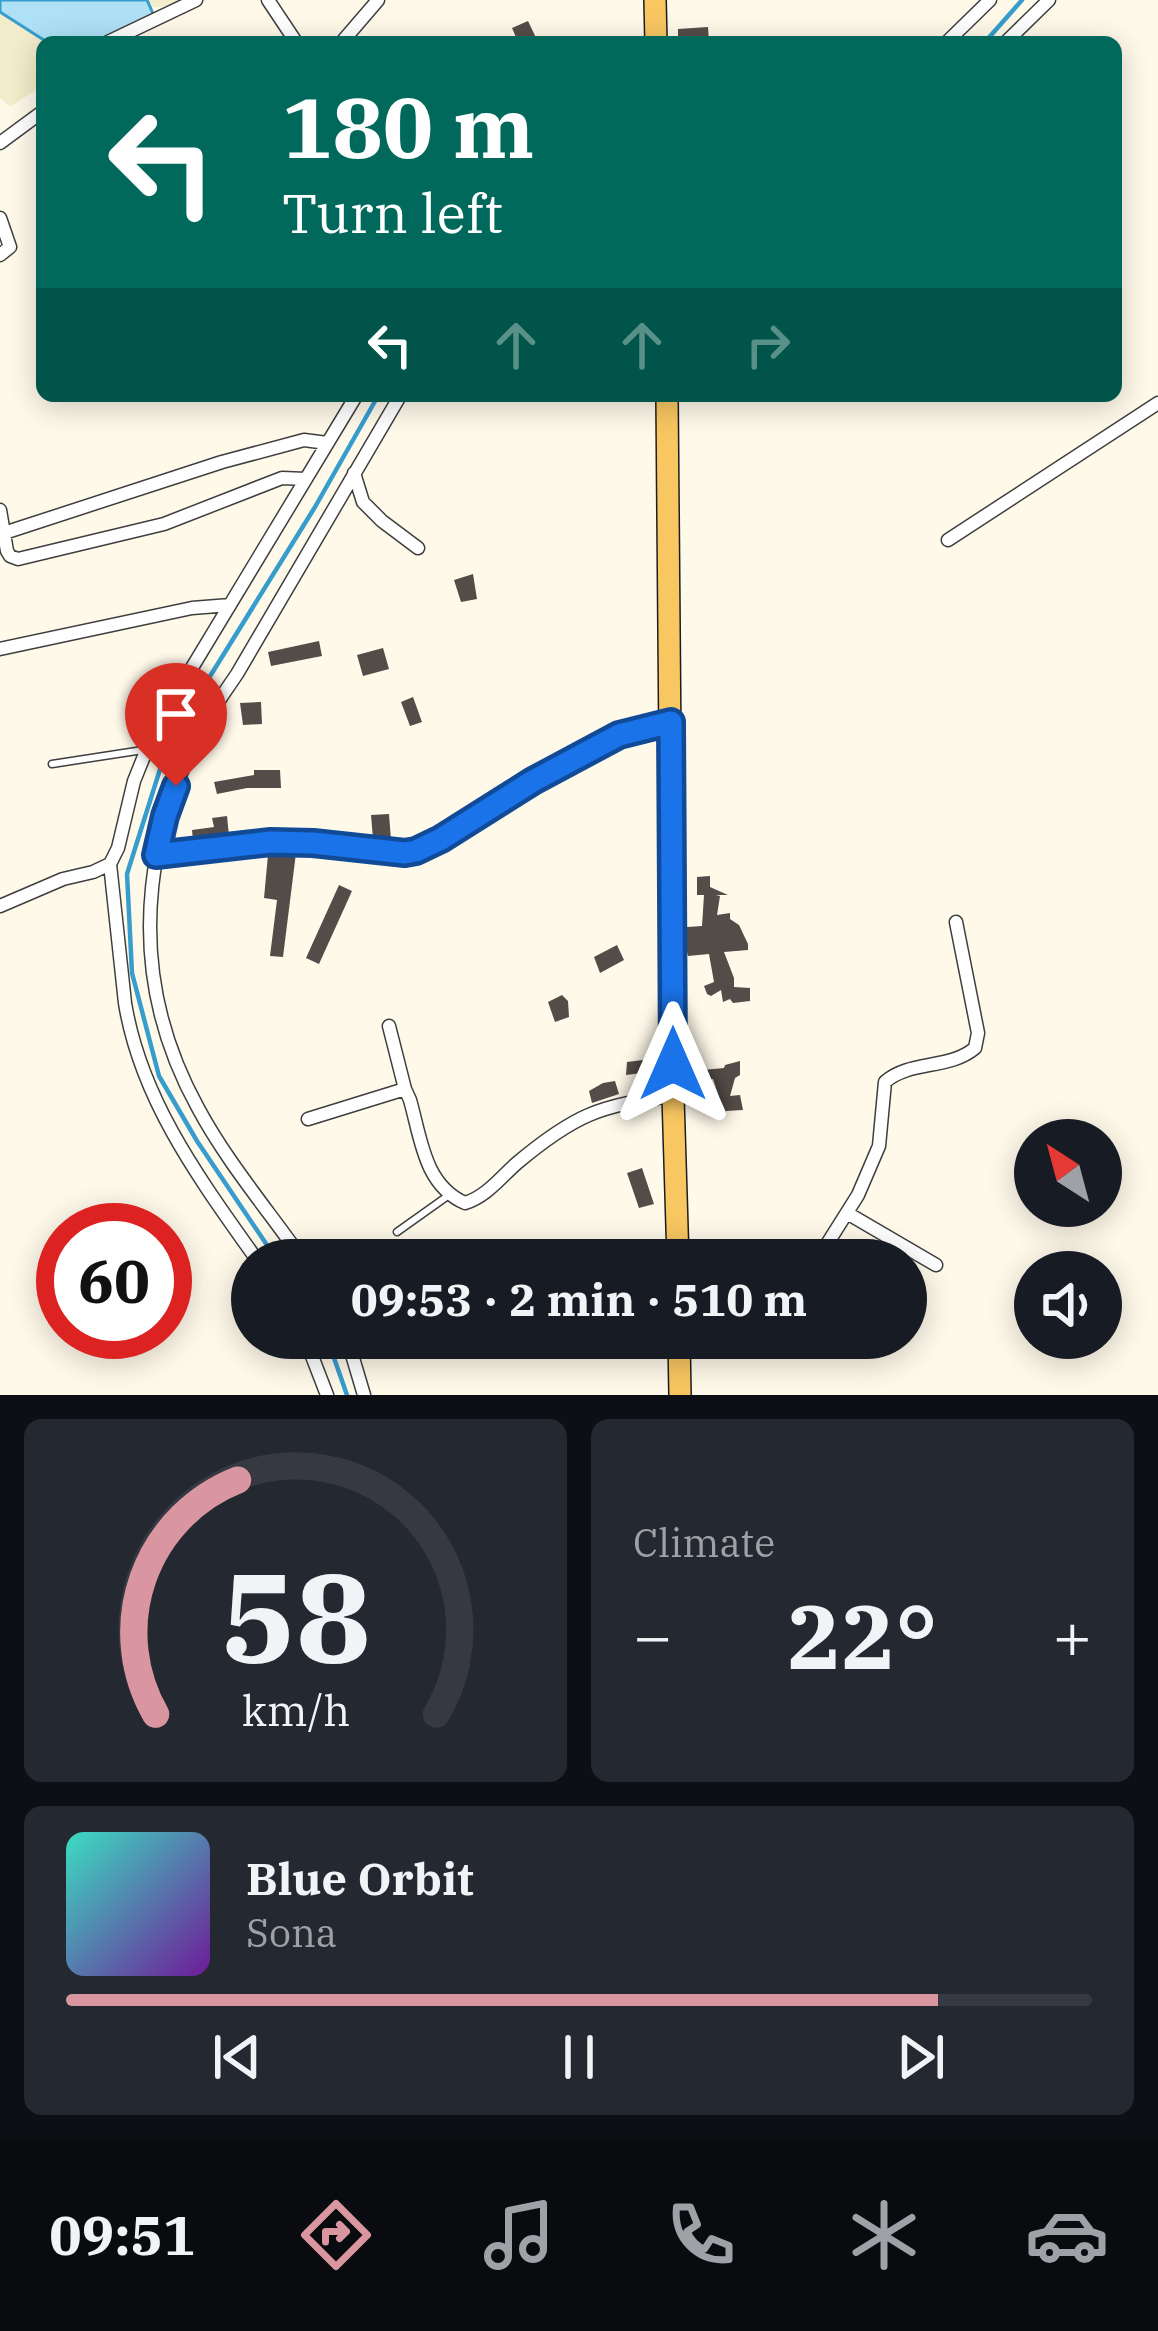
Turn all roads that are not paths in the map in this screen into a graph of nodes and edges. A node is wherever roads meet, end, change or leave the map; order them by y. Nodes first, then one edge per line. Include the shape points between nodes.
1 (196, 0) edge
2 (268, 0) edge
3 (378, 0) edge
4 (655, 0) edge
5 (990, 0) edge
6 (1048, 0) edge
7 (121, 36) edge
8 (292, 36) edge
9 (347, 36) edge
10 (656, 36) edge
11 (953, 36) edge
12 (1012, 36) edge
13 (36, 116) edge
14 (0, 143) edge
15 (0, 218) edge
16 (0, 255) edge
17 (352, 402) edge
18 (396, 402) edge
19 (667, 402) edge
20 (1158, 403) edge
21 (327, 443) junction
22 (355, 473) junction
23 (306, 479) junction
24 (0, 510) edge
25 (4, 533) junction
26 (948, 540) dead end
27 (418, 548) dead end
28 (230, 605) junction
29 (0, 649) edge
30 (671, 722) junction
31 (146, 749) junction
32 (52, 764) dead end
33 (156, 855) junction
34 (110, 864) junction
35 (0, 906) edge
36 (956, 922) dead end
37 (389, 1026) dead end
38 (405, 1089) junction
39 (673, 1096) junction
40 (308, 1119) dead end
41 (449, 1195) junction
42 (847, 1213) junction
43 (397, 1232) dead end
44 (243, 1239) edge
45 (288, 1239) edge
46 (677, 1239) edge
47 (830, 1239) edge
48 (936, 1264) dead end
49 (313, 1359) edge
50 (353, 1359) edge
51 (679, 1359) edge
52 (327, 1395) edge
53 (364, 1395) edge
54 (680, 1395) edge

1 - 7 street
2 - 8 street
3 - 9 street
4 - 10 main road
5 - 11 street
6 - 12 street
13 - 14 street
15 - 16 street via 10,247
17 - 21 street
18 - 22 street
19 - 30 main road
20 - 26 street
21 - 23 street
21 - 25 street via 293,442 222,461
22 - 27 street via 363,502
22 - 33 street via 206,722
23 - 25 street via 282,478 164,524 18,559
23 - 28 street
24 - 25 street
28 - 29 street
28 - 31 street
30 - 33 street via 619,735 416,851 271,842
30 - 39 main road
31 - 32 lane
31 - 34 street
33 - 45 street via 152,964 175,1063 206,1123
34 - 35 street
34 - 44 street via 128,1024 146,1080
36 - 42 street via 975,1048 885,1082 879,1146
37 - 38 street
38 - 40 street
38 - 41 street via 433,1176
39 - 41 street via 585,1115 472,1202
39 - 46 main road
41 - 43 lane
42 - 47 street
42 - 48 street
49 - 52 street
50 - 53 street
51 - 54 main road

